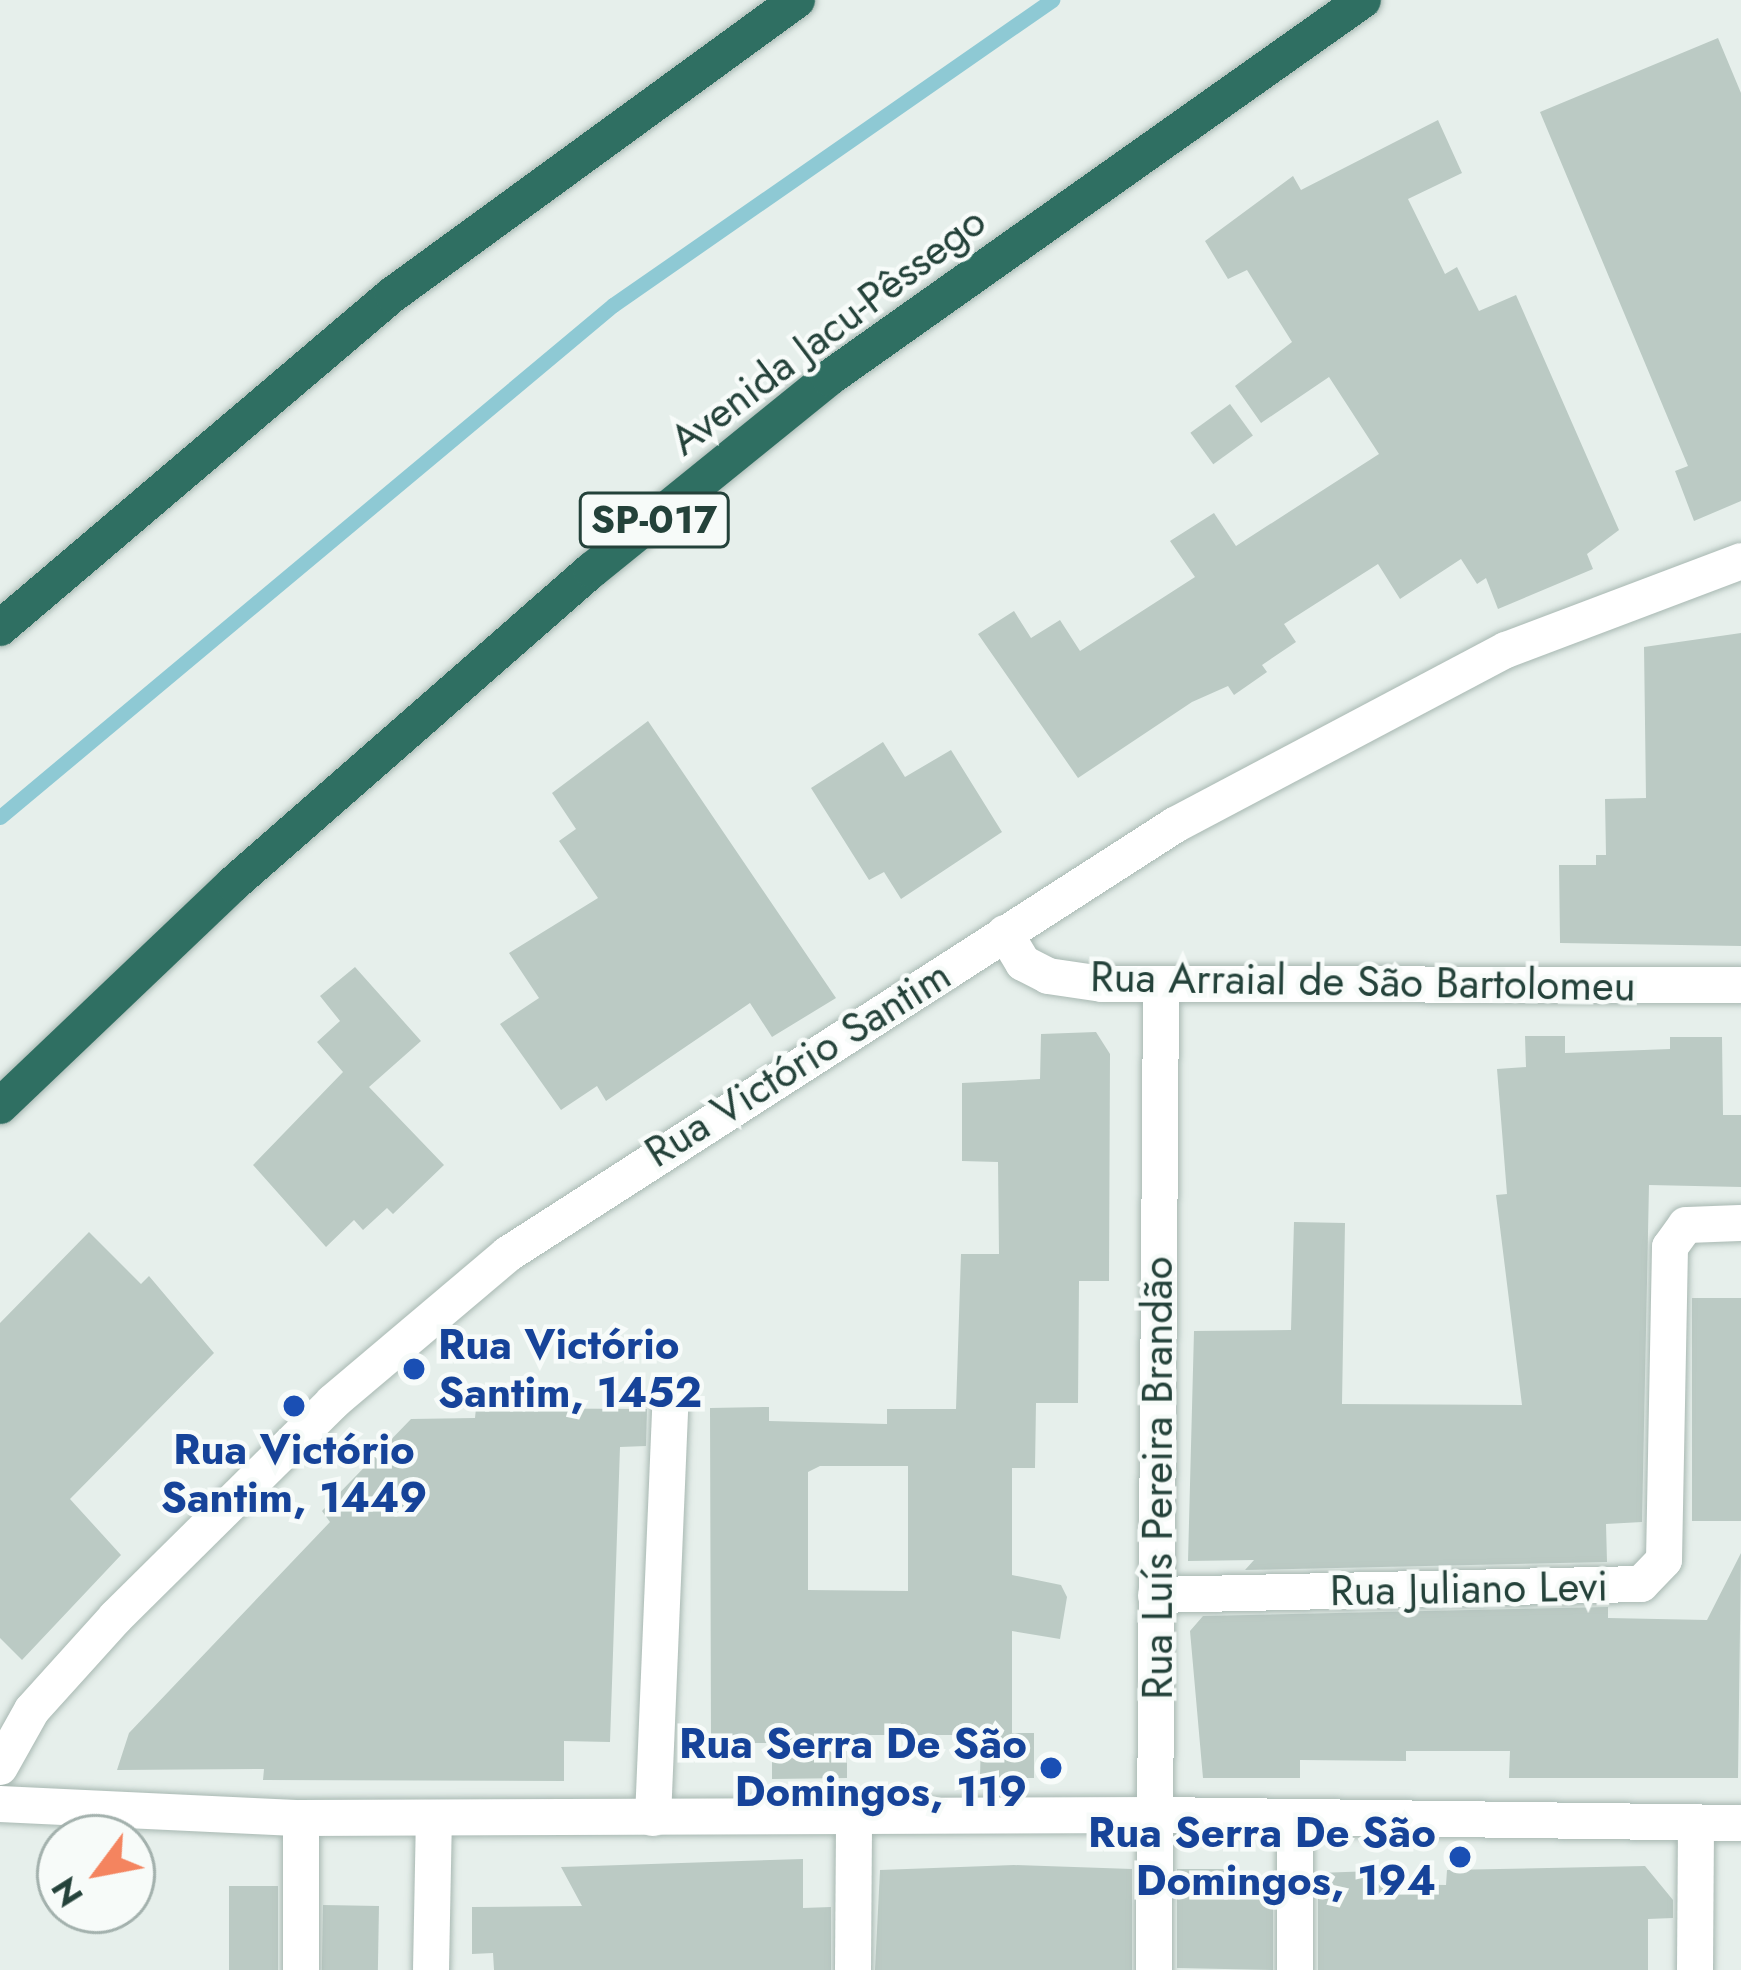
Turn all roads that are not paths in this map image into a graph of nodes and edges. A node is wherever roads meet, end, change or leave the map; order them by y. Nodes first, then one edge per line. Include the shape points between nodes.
1 (797, 0) edge
2 (1363, 0) edge
3 (1741, 561) edge
4 (0, 628) edge
5 (1005, 933) junction
6 (1161, 985) junction
7 (1741, 985) edge
8 (0, 1106) edge
9 (1741, 1223) edge
10 (670, 1406) dead end
11 (1156, 1595) junction
12 (0, 1767) edge
13 (0, 1804) edge
14 (1158, 1814) junction
15 (434, 1817) junction
16 (301, 1818) junction
17 (653, 1818) junction
18 (854, 1818) junction
19 (1295, 1818) junction
20 (1741, 1823) edge
21 (1696, 1824) junction
22 (301, 1970) edge
23 (431, 1970) edge
24 (853, 1970) edge
25 (1154, 1970) edge
26 (1295, 1970) edge
27 (1695, 1970) edge

1 - 4 highway via 392,295
2 - 8 highway, Avenida Jacu-Pêssego / SP-017 via 829,378 592,570 232,884
3 - 5 street, Rua Victório Santim via 1506,650 1175,825
5 - 6 street, Rua Arraial de São Bartolomeu via 1023,963 1048,976
5 - 12 street, Rua Victório Santim via 495,1264 334,1402 116,1617 32,1710
6 - 7 street, Rua Arraial de São Bartolomeu
6 - 11 street, Rua Luís Pereira Brandão
9 - 11 street, Rua Juliano Levi via 1686,1225 1670,1247 1664,1560 1641,1584
10 - 17 street
11 - 14 street, Rua Luís Pereira Brandão
13 - 16 street
14 - 18 street
14 - 19 street
14 - 25 street, Rua Luís Pereira Brandão
15 - 16 street
15 - 17 street
15 - 23 street
16 - 22 street
17 - 18 street
18 - 24 street
19 - 21 street
19 - 26 street
20 - 21 street
21 - 27 street

